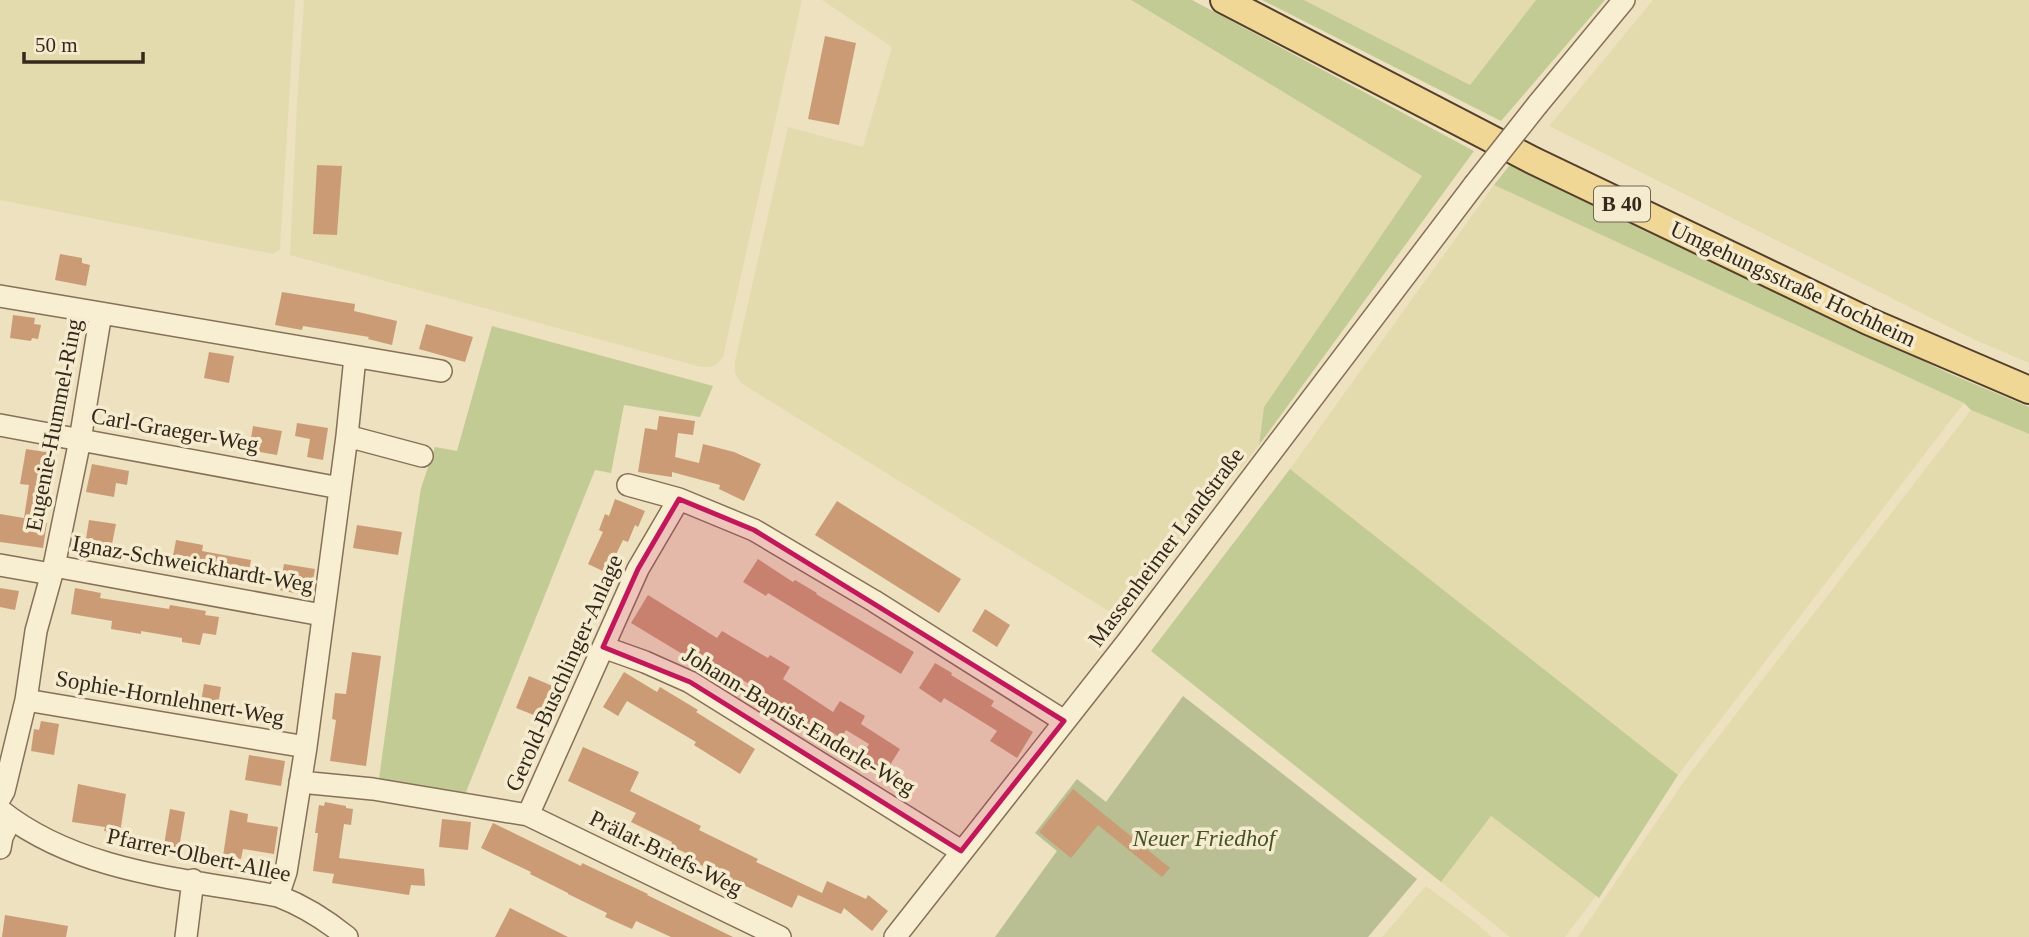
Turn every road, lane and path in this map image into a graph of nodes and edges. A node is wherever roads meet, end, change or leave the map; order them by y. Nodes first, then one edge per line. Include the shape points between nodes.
1 (1224, 0) edge
2 (1624, 0) edge
3 (0, 296) edge
4 (101, 313) junction
5 (355, 357) junction
6 (441, 371) dead end
7 (2029, 390) edge
8 (0, 425) edge
9 (347, 436) junction
10 (80, 440) junction
11 (422, 457) dead end
12 (628, 485) dead end
13 (340, 488) junction
14 (679, 499) junction
15 (0, 565) edge
16 (52, 570) junction
17 (323, 615) junction
18 (603, 648) junction
19 (26, 700) junction
20 (1064, 721) junction
21 (306, 747) junction
22 (300, 782) junction
23 (0, 798) edge
24 (6, 814) edge
25 (528, 815) junction
26 (0, 848) edge
27 (961, 852) junction
28 (193, 880) junction
29 (278, 896) junction
30 (186, 937) edge
31 (347, 937) edge
32 (780, 937) edge
33 (895, 937) edge

1 - 7 main road, Umgehungsstraße Hochheim / B 40 via 1534,161 1868,321
2 - 20 street, Massenheimer Landstraße, bridge via 1474,185
3 - 4 street
4 - 5 street, Eugenie-Hummel-Ring
4 - 10 street, Eugenie-Hummel-Ring
5 - 6 street, Eugenie-Hummel-Ring
5 - 9 street
8 - 10 street, Carl-Graeger-Weg
9 - 11 street
9 - 13 street
10 - 13 street, Carl-Graeger-Weg
10 - 16 street, Eugenie-Hummel-Ring
12 - 14 street
13 - 17 street
14 - 18 street, Gerold-Buschlinger-Anlage via 638,569
14 - 20 street via 754,530
15 - 16 street, Ignaz-Schweickhardt-Weg
16 - 17 street, Ignaz-Schweickhardt-Weg
16 - 19 street, Eugenie-Hummel-Ring via 36,631
17 - 21 street
18 - 25 street, Gerold-Buschlinger-Anlage
18 - 27 street, Johann-Baptist-Enderle-Weg via 690,682
19 - 21 street, Sophie-Hornlehnert-Weg
19 - 23 street, Eugenie-Hummel-Ring
20 - 27 street, Massenheimer Landstraße
21 - 22 street
22 - 25 street, Gerold-Buschlinger-Anlage via 373,789
22 - 29 street
24 - 26 street
24 - 28 street, Pfarrer-Olbert-Allee via 92,859
25 - 32 street, Prälat-Briefs-Weg
27 - 33 street, Massenheimer Landstraße
28 - 29 street, Pfarrer-Olbert-Allee
28 - 30 street
29 - 31 street, Pfarrer-Olbert-Allee via 308,909

